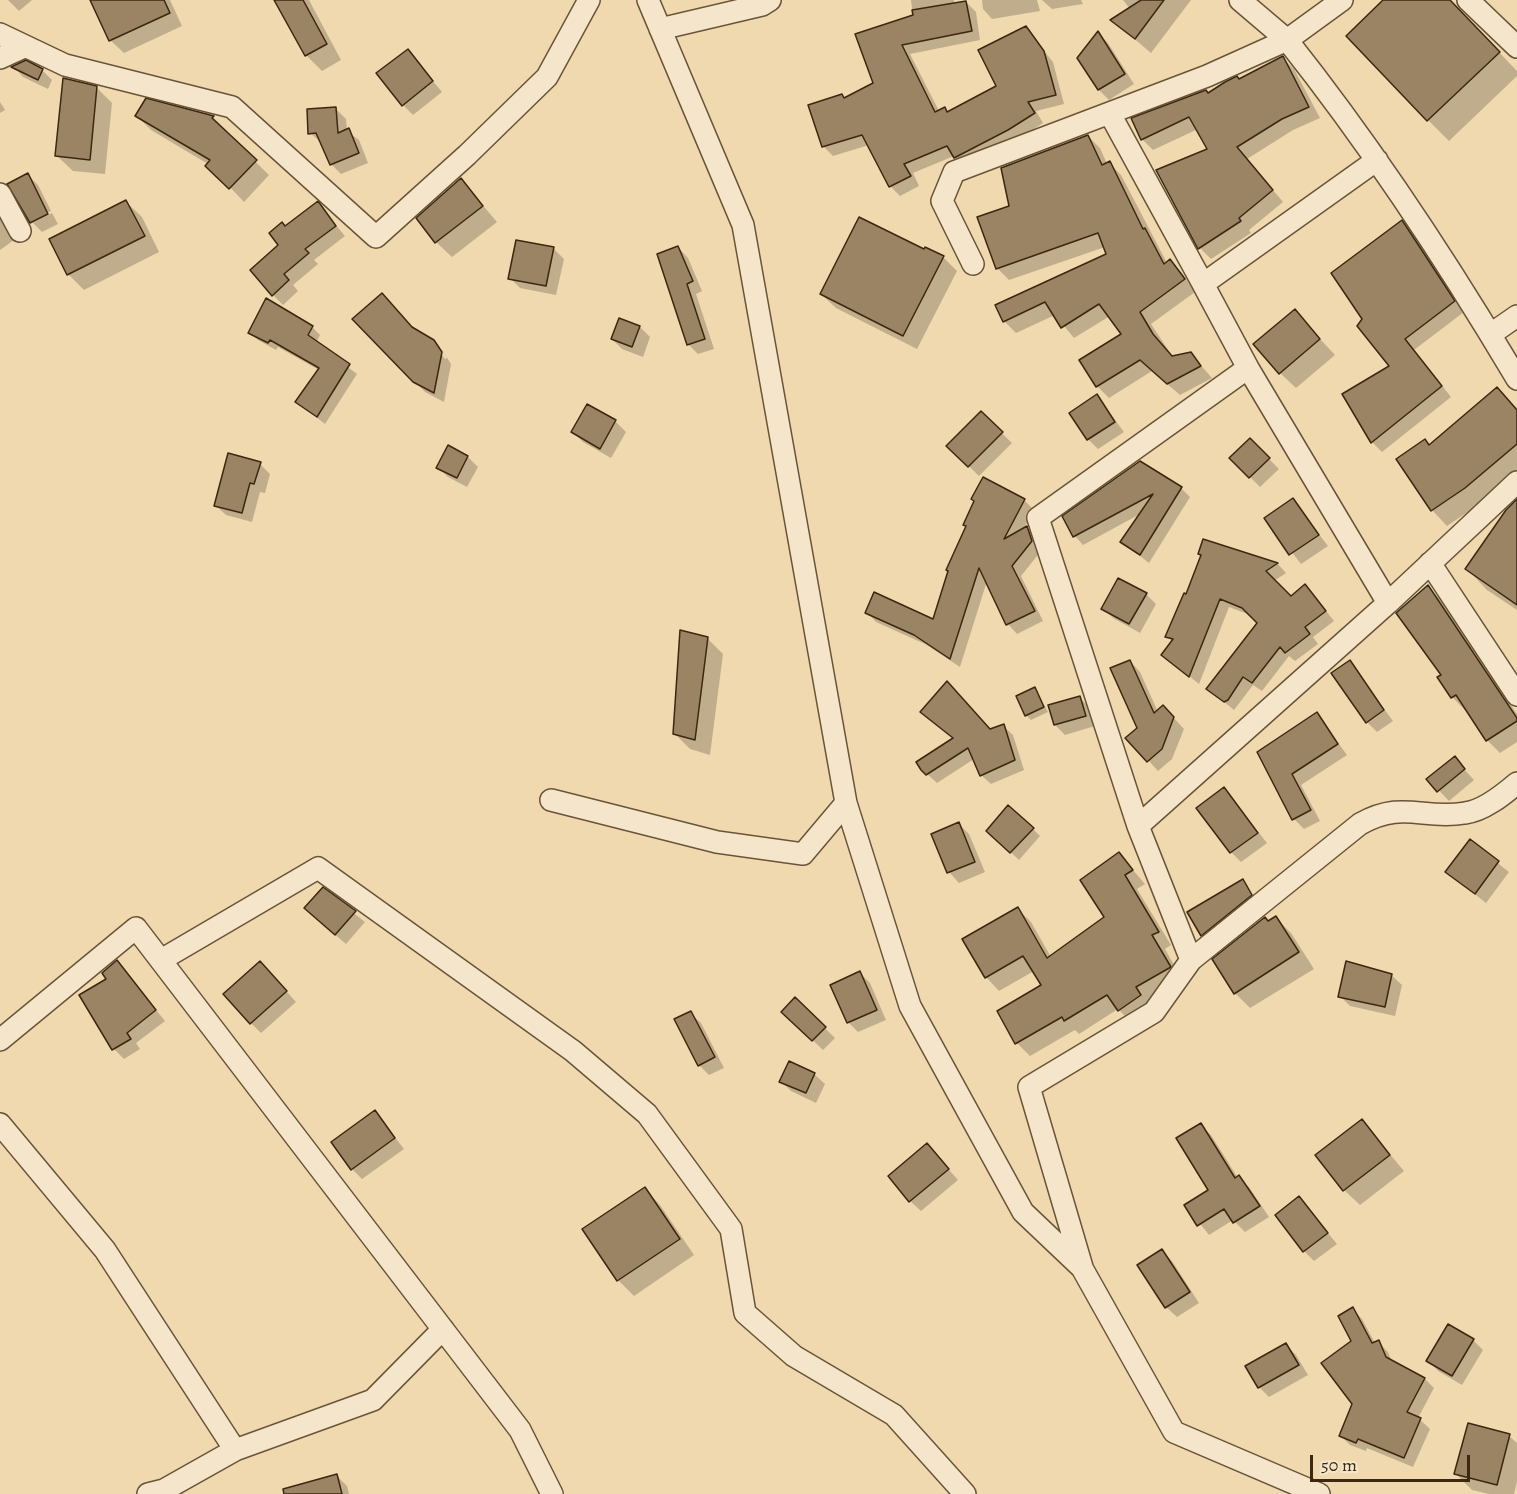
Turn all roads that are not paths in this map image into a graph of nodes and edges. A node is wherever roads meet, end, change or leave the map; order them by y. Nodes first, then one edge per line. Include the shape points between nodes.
1 (589, 0) edge
2 (648, 0) edge
3 (770, 0) edge
4 (1240, 0) edge
5 (1342, 0) edge
6 (1468, 0) edge
7 (660, 29) junction
8 (0, 34) edge
9 (1287, 40) junction
10 (1516, 45) edge
11 (24, 47) junction
12 (0, 58) edge
13 (1110, 114) junction
14 (1377, 160) junction
15 (0, 194) edge
16 (20, 231) dead end
17 (973, 264) dead end
18 (1203, 284) junction
19 (1517, 316) edge
20 (1491, 334) junction
21 (1248, 368) junction
22 (1517, 379) edge
23 (1517, 482) edge
24 (1430, 563) junction
25 (1388, 603) junction
26 (1517, 695) edge
27 (1517, 783) edge
28 (551, 800) dead end
29 (846, 803) junction
30 (1138, 826) junction
31 (161, 960) junction
32 (1191, 960) junction
33 (0, 1040) edge
34 (0, 1124) edge
35 (1083, 1268) junction
36 (443, 1329) junction
37 (235, 1450) junction
38 (148, 1494) edge
39 (552, 1494) edge
40 (965, 1494) edge
41 (1319, 1494) edge

1 - 11 street via 548,77 376,237 232,107 64,65
2 - 7 street
3 - 7 street
4 - 9 street
5 - 9 street
6 - 10 street
7 - 29 street via 743,225
8 - 11 street
9 - 13 street
9 - 14 street
11 - 12 street
13 - 17 street via 954,172 942,201
13 - 18 street
14 - 18 street
14 - 20 street
15 - 16 street
18 - 21 street
19 - 20 street
20 - 22 street
21 - 25 street
21 - 30 street via 1038,518
23 - 24 street
24 - 25 street
24 - 26 street
25 - 30 street
27 - 32 street via 1467,813 1405,810 1374,816
28 - 29 street via 717,842 803,854
29 - 35 street via 910,1006 1023,1212
30 - 32 street
31 - 33 street via 136,928
31 - 36 street
31 - 40 street via 318,868 573,1051 646,1114 730,1229 745,1313 794,1356 894,1415
32 - 35 street via 1154,1012 1029,1087
34 - 37 street via 105,1250
35 - 41 street via 1174,1432
36 - 37 street via 373,1400
36 - 39 street via 520,1430
37 - 38 street via 164,1490

